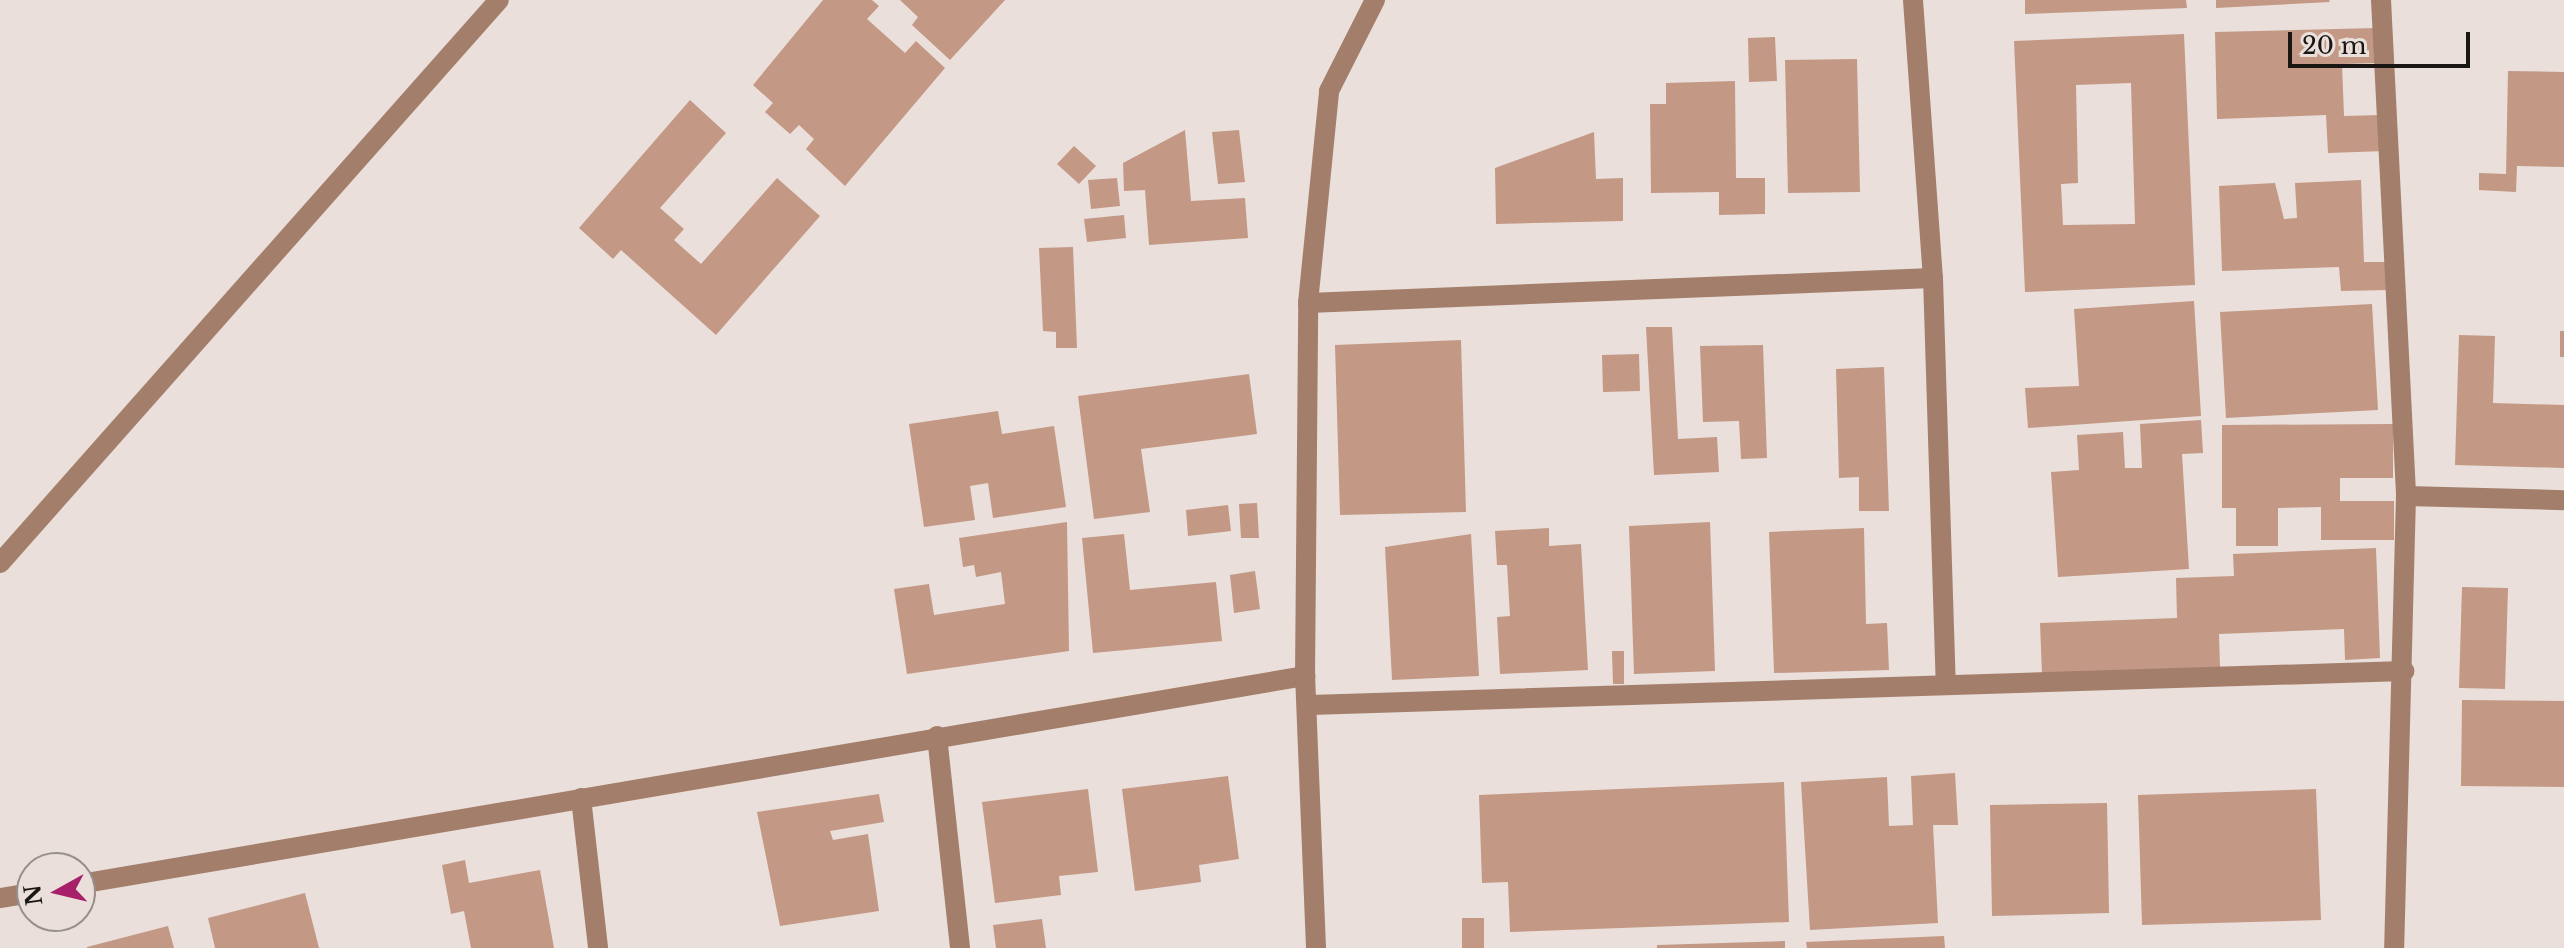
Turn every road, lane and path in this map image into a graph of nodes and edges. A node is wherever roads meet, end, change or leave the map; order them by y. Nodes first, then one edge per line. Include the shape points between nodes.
1 (499, 0) edge
2 (1375, 0) edge
3 (1913, 0) edge
4 (2381, 0) edge
5 (1933, 278) junction
6 (1308, 303) junction
7 (2406, 496) junction
8 (2564, 500) edge
9 (0, 563) edge
10 (2404, 671) junction
11 (1305, 676) junction
12 (1946, 685) junction
13 (1310, 705) junction
14 (937, 736) junction
15 (581, 798) junction
16 (96, 881) edge
17 (598, 948) edge
18 (960, 948) edge
19 (1316, 948) edge
20 (2394, 948) edge

1 - 9 street
2 - 6 street via 1329,91
3 - 5 street
4 - 7 street
5 - 6 street
5 - 12 street
6 - 11 street
7 - 8 street
7 - 10 street
10 - 12 street
10 - 20 street
11 - 13 street
11 - 14 street
12 - 13 street
13 - 19 street
14 - 15 street
14 - 18 street
15 - 16 street
15 - 17 street

